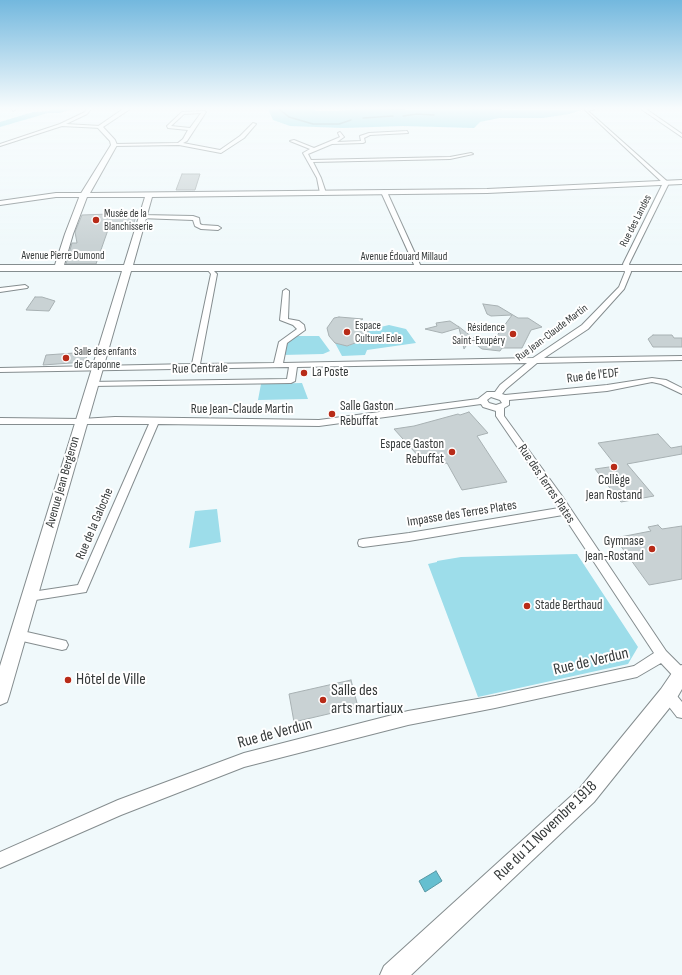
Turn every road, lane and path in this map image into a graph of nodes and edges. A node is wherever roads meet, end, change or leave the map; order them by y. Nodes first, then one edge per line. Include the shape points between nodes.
1 (108, 154) edge
2 (306, 154) edge
3 (468, 154) edge
4 (636, 154) edge
5 (310, 161) junction
6 (682, 182) edge
7 (666, 183) junction
8 (384, 192) junction
9 (323, 193) junction
10 (84, 195) junction
11 (149, 195) junction
12 (0, 203) edge
13 (142, 217) junction
14 (218, 228) dead end
15 (0, 268) edge
16 (59, 268) junction
17 (126, 268) junction
18 (626, 268) junction
19 (682, 268) edge
20 (419, 269) junction
21 (212, 271) junction
22 (26, 287) dead end
23 (0, 290) edge
24 (286, 291) dead end
25 (682, 358) edge
26 (536, 360) junction
27 (294, 364) junction
28 (278, 365) junction
29 (196, 366) junction
30 (97, 368) junction
31 (0, 370) edge
32 (676, 378) dead end
33 (663, 382) junction
34 (92, 384) junction
35 (682, 391) edge
36 (500, 400) junction
37 (482, 401) junction
38 (0, 421) edge
39 (81, 422) junction
40 (154, 422) junction
41 (566, 511) junction
42 (363, 543) dead end
43 (29, 596) junction
44 (18, 635) junction
45 (62, 645) dead end
46 (662, 655) junction
47 (681, 674) edge
48 (668, 695) junction
49 (0, 696) edge
50 (682, 712) edge
51 (0, 860) edge
52 (393, 975) edge

1 - 10 street
2 - 5 street
3 - 5 street via 450,158
4 - 7 street
5 - 9 street via 320,178
6 - 7 street
7 - 8 street via 521,190
7 - 18 street, Rue des Landes
8 - 9 street
8 - 20 street
9 - 11 street
10 - 11 street
10 - 12 street
10 - 16 street
11 - 13 street, Avenue Jean Bergeron
13 - 14 street via 196,218 197,225 201,227
13 - 17 street, Avenue Jean Bergeron
15 - 16 street, Avenue Pierre Dumond
16 - 17 street, Avenue Pierre Dumond
17 - 21 street, Avenue Édouard Millaud
17 - 30 street, Avenue Jean Bergeron
18 - 19 street, Avenue Édouard Millaud
18 - 20 street, Avenue Édouard Millaud
18 - 26 street, Rue Jean-Claude Martin via 628,272 622,288 604,308 584,327
20 - 21 street, Avenue Édouard Millaud
21 - 29 street
22 - 23 street
24 - 28 street via 284,320 296,323 301,330 283,342
25 - 26 street
26 - 27 street
26 - 36 street, Rue Jean-Claude Martin via 503,386
27 - 28 street
27 - 34 street, Rue Centrale via 291,381
28 - 29 street
29 - 30 street
30 - 31 street
30 - 34 street, Avenue Jean Bergeron
32 - 33 street
33 - 35 street, Rue de l'EDF
33 - 36 street, Rue de l'EDF via 652,380 607,388
34 - 39 street, Avenue Jean Bergeron
36 - 37 street, Rue Jean-Claude Martin via 486,395
36 - 37 street via 489,407
36 - 41 street, Rue des Terres Plates via 500,416
37 - 40 street, Rue Jean-Claude Martin via 319,423
38 - 39 street, Rue Jean-Claude Martin
39 - 40 street, Rue Jean-Claude Martin
39 - 43 street, Avenue Jean Bergeron
40 - 43 street, Rue de la Galoche via 82,589
41 - 42 street, Impasse des Terres Plates via 409,538
41 - 46 street, Rue des Terres Plates
43 - 44 street, Avenue Jean Bergeron
44 - 45 street
44 - 49 street, Avenue Jean Bergeron
46 - 47 street, Rue des Terres Plates
46 - 51 street, Rue de Verdun via 637,671 408,718 244,760 118,808
47 - 48 street, Rue du 11 Novembre 1918
48 - 50 street
48 - 52 street, Rue du 11 Novembre 1918 via 587,795

